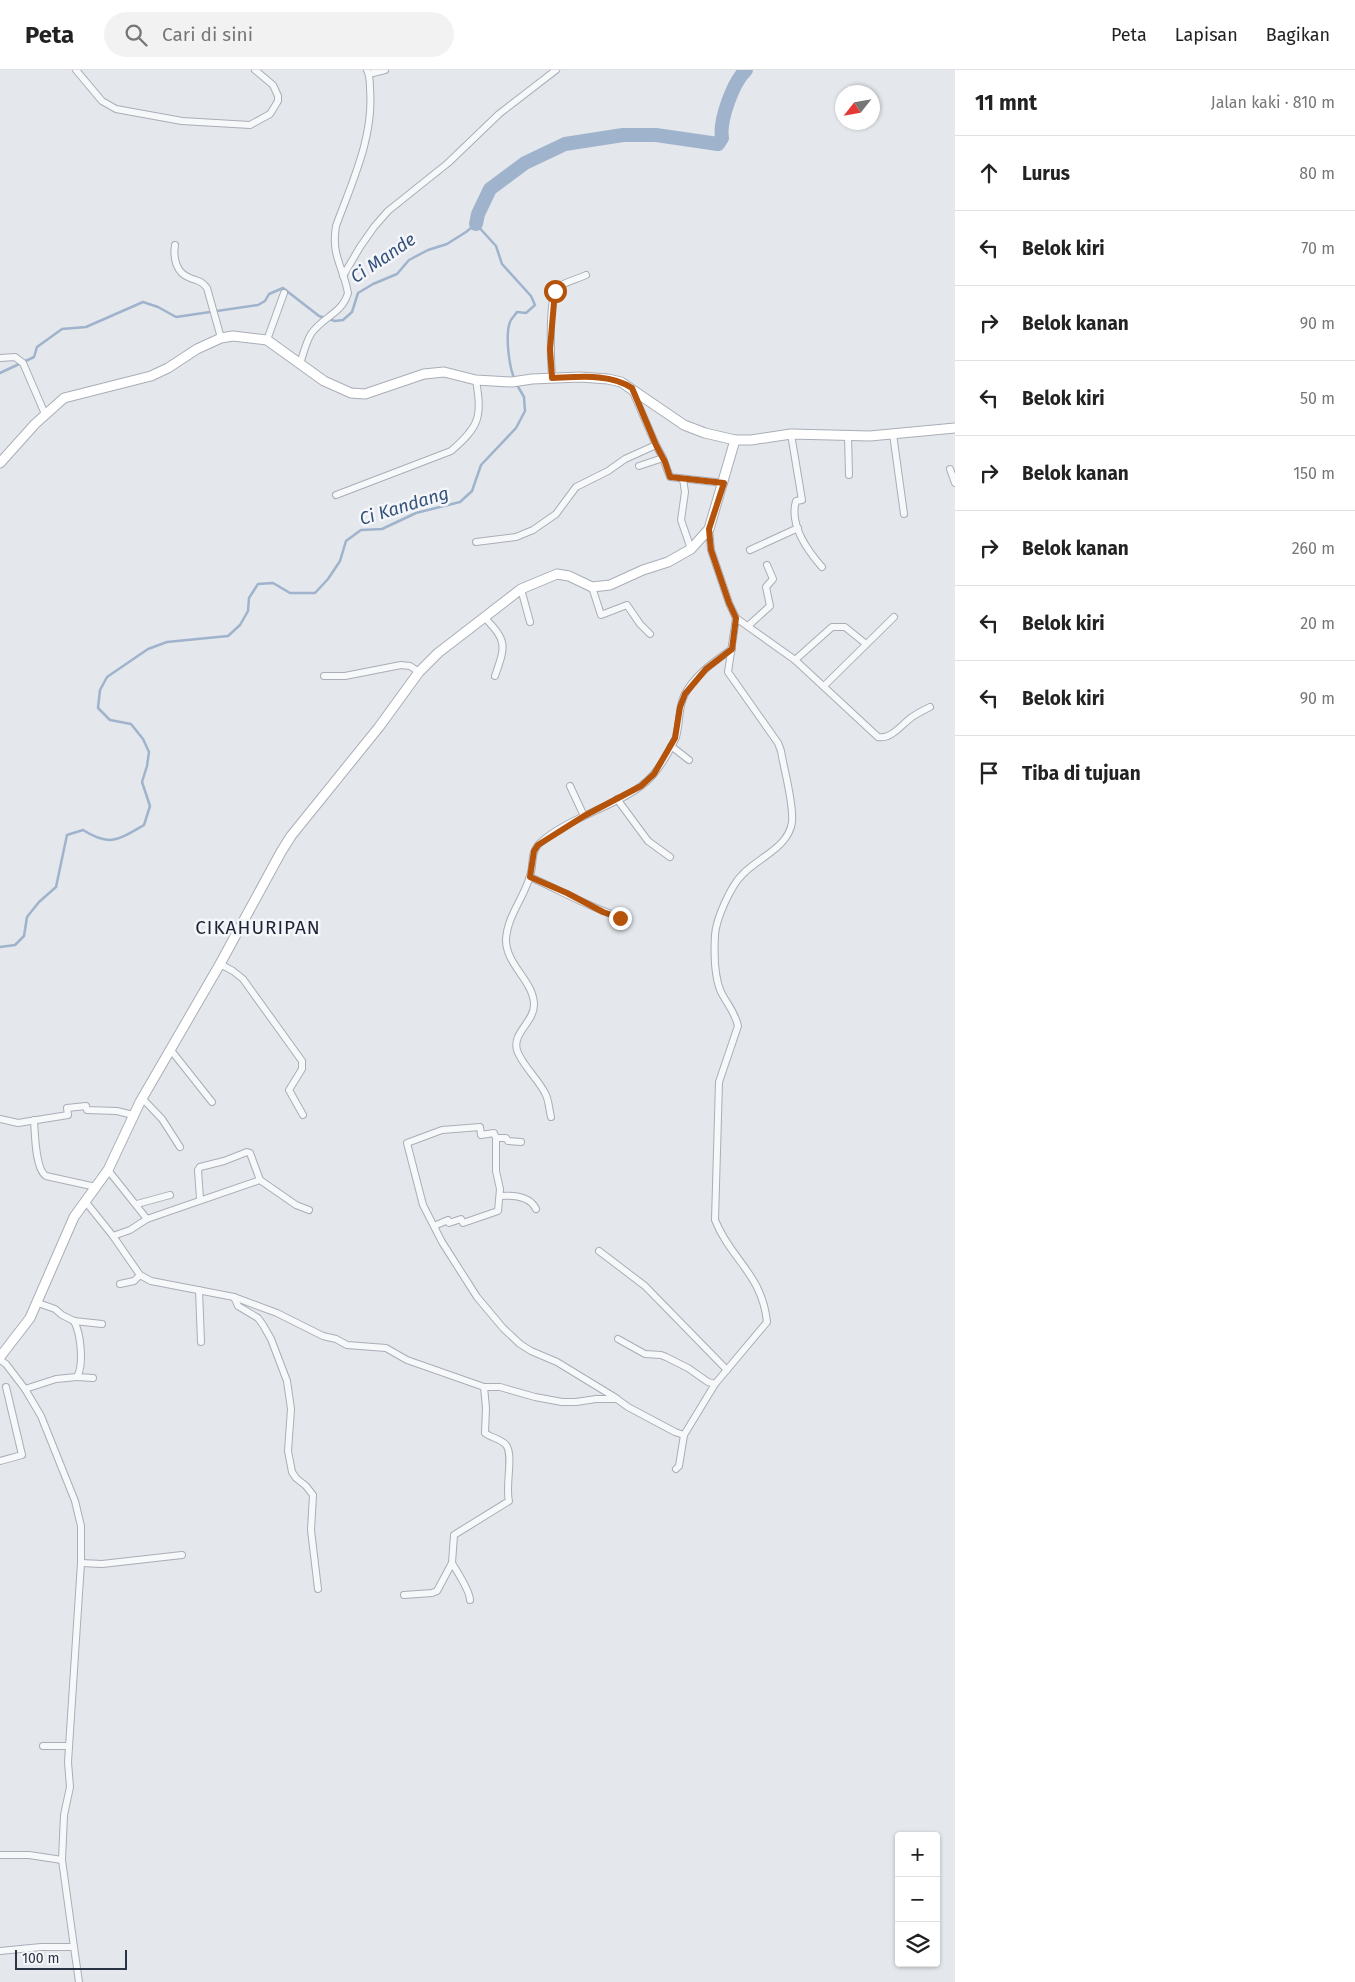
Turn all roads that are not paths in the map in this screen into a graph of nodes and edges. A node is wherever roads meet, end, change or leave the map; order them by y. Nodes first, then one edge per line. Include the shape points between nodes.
1 (76, 70) edge
2 (255, 70) edge
3 (385, 70) edge
4 (556, 70) edge
5 (368, 72) edge
6 (175, 245) dead end
7 (586, 275) dead end
8 (343, 276) junction
9 (284, 293) dead end
10 (221, 338) junction
11 (267, 340) junction
12 (0, 358) edge
13 (300, 364) junction
14 (552, 378) junction
15 (476, 380) junction
16 (632, 388) junction
17 (45, 414) junction
18 (955, 428) edge
19 (791, 434) junction
20 (894, 434) junction
21 (848, 435) junction
22 (735, 440) junction
23 (656, 445) junction
24 (663, 458) junction
25 (0, 461) edge
26 (639, 466) dead end
27 (950, 469) dead end
28 (849, 475) dead end
29 (684, 479) junction
30 (724, 483) junction
31 (955, 483) edge
32 (336, 495) dead end
33 (904, 514) dead end
34 (798, 528) junction
35 (709, 529) junction
36 (476, 542) dead end
37 (691, 549) junction
38 (750, 550) dead end
39 (767, 565) dead end
40 (822, 567) dead end
41 (588, 585) junction
42 (521, 589) junction
43 (894, 617) dead end
44 (485, 618) junction
45 (736, 618) junction
46 (530, 622) dead end
47 (748, 626) junction
48 (650, 634) dead end
49 (866, 644) junction
50 (732, 649) junction
51 (795, 660) junction
52 (420, 672) junction
53 (324, 676) dead end
54 (495, 676) dead end
55 (824, 686) junction
56 (930, 707) dead end
57 (671, 746) junction
58 (689, 760) dead end
59 (570, 786) dead end
60 (617, 799) junction
61 (584, 816) junction
62 (670, 857) dead end
63 (530, 877) junction
64 (620, 918) dead end
65 (220, 964) junction
66 (170, 1049) junction
67 (142, 1098) junction
68 (212, 1102) dead end
69 (302, 1114) dead end
70 (133, 1116) junction
71 (551, 1117) dead end
72 (0, 1119) edge
73 (34, 1120) junction
74 (496, 1138) junction
75 (521, 1142) dead end
76 (180, 1147) dead end
77 (108, 1170) junction
78 (260, 1180) junction
79 (96, 1187) junction
80 (170, 1195) dead end
81 (500, 1196) junction
82 (200, 1199) junction
83 (85, 1201) junction
84 (137, 1204) junction
85 (536, 1209) dead end
86 (309, 1210) dead end
87 (147, 1219) junction
88 (434, 1226) junction
89 (113, 1236) junction
90 (599, 1251) dead end
91 (140, 1275) junction
92 (120, 1284) dead end
93 (199, 1290) junction
94 (234, 1297) junction
95 (38, 1303) junction
96 (74, 1321) junction
97 (102, 1324) dead end
98 (618, 1339) dead end
99 (201, 1342) dead end
100 (0, 1359) edge
101 (727, 1370) junction
102 (77, 1376) junction
103 (93, 1378) dead end
104 (715, 1384) junction
105 (6, 1387) dead end
106 (484, 1387) junction
107 (25, 1389) junction
108 (617, 1399) junction
109 (684, 1435) junction
110 (0, 1461) edge
111 (676, 1468) dead end
112 (182, 1555) dead end
113 (81, 1563) junction
114 (452, 1564) junction
115 (318, 1589) dead end
116 (404, 1595) dead end
117 (470, 1600) dead end
118 (43, 1746) dead end
119 (69, 1746) junction
120 (0, 1855) edge
121 (62, 1860) junction
122 (74, 1947) junction
123 (0, 1951) edge
124 (79, 1982) edge

1 - 2 street via 102,101 116,109 182,121 250,125 265,118 278,101 273,85
3 - 5 street
4 - 8 street via 499,114 448,163 388,212 374,227
5 - 8 street via 370,119 360,161 334,236 335,252
6 - 10 street via 176,265 184,274 206,286
7 - 14 street via 561,286 554,293 550,349
8 - 13 street via 348,293 346,300 311,334
9 - 11 street
10 - 11 street via 233,336
10 - 17 street via 152,376 64,398
11 - 13 street
12 - 17 street via 12,357 21,361
13 - 15 street via 324,381 356,394 365,394 424,374 444,372
14 - 15 street via 512,382
14 - 16 street via 608,379
15 - 32 street via 479,418 450,451
16 - 22 street via 684,424
16 - 23 street
17 - 25 street
18 - 20 street
19 - 21 street
19 - 22 street
19 - 34 street via 802,500 796,501 794,510
20 - 21 street
20 - 33 street
21 - 28 street
22 - 30 street
23 - 24 street
23 - 36 street via 576,486 556,514 533,530 516,537
24 - 26 street
24 - 29 street via 670,477
27 - 31 street
29 - 30 street
29 - 37 street via 681,520
30 - 35 street
34 - 38 street
34 - 40 street via 810,553
35 - 37 street
35 - 45 street via 711,550
37 - 41 street via 668,562 610,585
39 - 47 street via 773,579 766,587 770,606
41 - 42 street via 557,574
41 - 48 street via 601,615 627,605
42 - 44 street
42 - 46 street
43 - 49 street
44 - 52 street via 438,653
44 - 54 street via 502,638 503,654
45 - 47 street
45 - 50 street
47 - 51 street
49 - 51 street via 844,627 832,627
49 - 55 street
50 - 57 street via 706,669 685,694
50 - 101 street via 728,674 781,751 792,823 784,839 735,883 728,894 715,934 717,979 738,1026 719,1082 715,1220 719,1231 758,1287 766,1308 767,1322
51 - 55 street
52 - 53 street via 401,665
52 - 65 street via 291,836
55 - 56 street via 874,735 883,738
57 - 58 street
57 - 60 street via 648,780
59 - 61 street
60 - 61 street
60 - 62 street via 648,841
61 - 63 street via 538,845
63 - 64 street
63 - 71 street via 511,920 506,944 534,1003 529,1021 516,1041 517,1051 546,1094
65 - 66 street
65 - 69 street via 243,979 302,1061 302,1069 289,1090
66 - 67 street
66 - 68 street
67 - 70 street
67 - 76 street via 162,1119
70 - 73 street via 117,1111 87,1110 86,1106 67,1108 68,1115
70 - 77 street
72 - 73 street via 18,1124
73 - 79 street via 41,1173
74 - 75 street
74 - 81 street
74 - 88 street via 494,1133 481,1134 480,1128 454,1129 407,1143 423,1205
77 - 79 street
77 - 84 street
78 - 82 street
78 - 82 street via 247,1152 204,1165 198,1170
78 - 86 street via 296,1205
79 - 83 street
80 - 84 street
81 - 85 street via 526,1199
81 - 88 street via 498,1211 463,1223 461,1219 449,1223 448,1220
82 - 87 street
83 - 89 street
83 - 95 street via 66,1231
84 - 87 street
87 - 89 street
88 - 108 street via 477,1297 511,1336 531,1351 557,1362
89 - 91 street
90 - 101 street via 645,1286
91 - 92 street via 134,1282
91 - 93 street via 150,1281
93 - 94 street
93 - 99 street
94 - 106 street via 346,1345 386,1348 407,1360
94 - 115 street via 238,1306 258,1318 263,1325 287,1381 291,1409 288,1451 292,1472 313,1495 311,1530
95 - 96 street
95 - 100 street
96 - 97 street
96 - 102 street via 81,1364
98 - 104 street via 645,1354 666,1357
100 - 107 street
101 - 104 street
102 - 103 street
102 - 107 street
104 - 109 street
105 - 110 street via 22,1455
106 - 108 street via 500,1387 562,1402
106 - 114 street via 485,1432 500,1440 510,1453 509,1501 454,1535
107 - 113 street via 41,1416 75,1501 81,1526
108 - 109 street
109 - 111 street
112 - 113 street via 102,1564
113 - 119 street
114 - 116 street via 437,1591
114 - 117 street via 468,1590
118 - 119 street
119 - 121 street via 70,1787 64,1815
120 - 121 street
121 - 122 street
122 - 123 street
122 - 124 street

